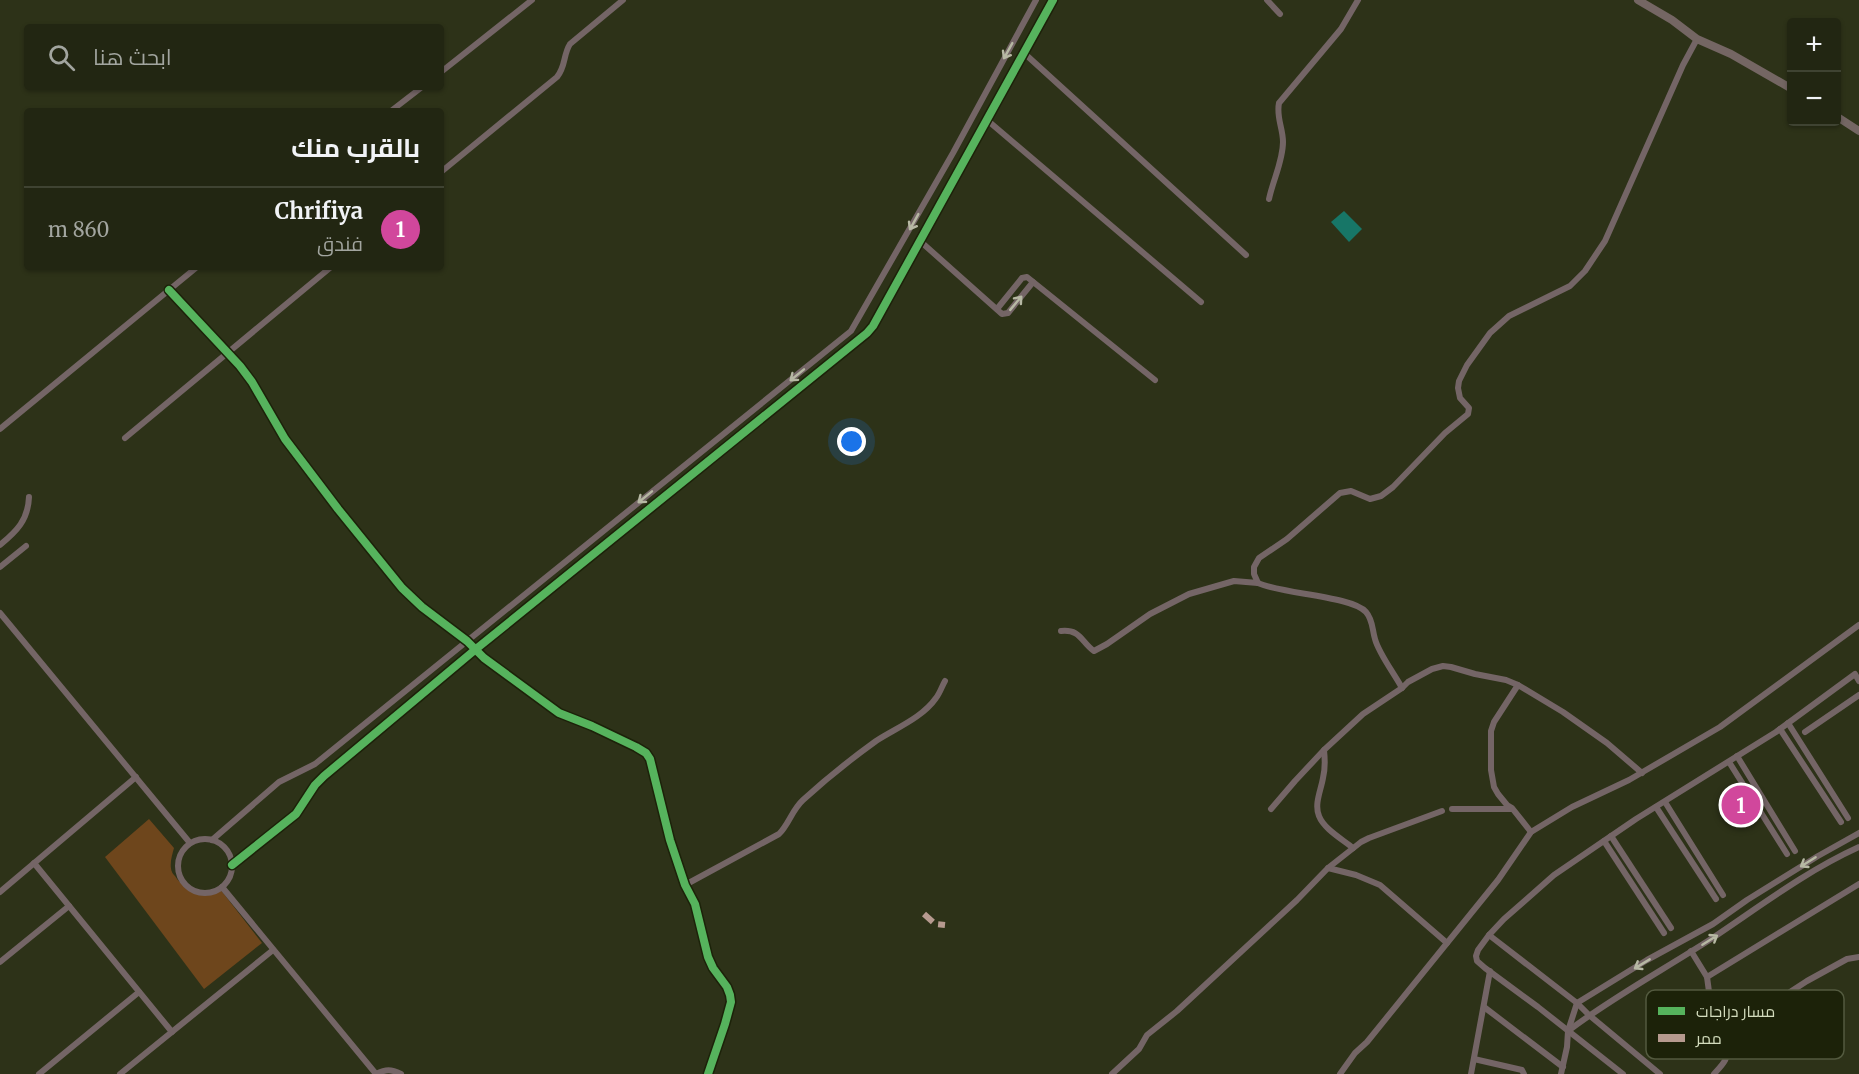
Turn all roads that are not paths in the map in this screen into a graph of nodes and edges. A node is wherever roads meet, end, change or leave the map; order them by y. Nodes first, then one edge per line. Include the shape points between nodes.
1 (532, 0) edge
2 (623, 0) edge
3 (1036, 0) edge
4 (1053, 0) edge
5 (1266, 0) edge
6 (1358, 0) edge
7 (1638, 0) edge
8 (1280, 14) dead end
9 (1697, 39) junction
10 (1024, 53) junction
11 (444, 70) edge
12 (1787, 87) edge
13 (418, 90) edge
14 (395, 108) edge
15 (1841, 119) edge
16 (987, 120) junction
17 (1859, 131) edge
18 (444, 170) edge
19 (1269, 199) dead end
20 (920, 241) junction
21 (1246, 255) dead end
22 (193, 270) edge
23 (327, 270) edge
24 (1033, 282) junction
25 (170, 290) junction
26 (1201, 302) dead end
27 (997, 309) junction
28 (228, 352) junction
29 (1155, 380) dead end
30 (0, 429) edge
31 (125, 438) dead end
32 (29, 497) dead end
33 (0, 545) edge
34 (26, 546) dead end
35 (0, 567) edge
36 (1258, 583) junction
37 (0, 613) edge
38 (1859, 625) edge
39 (1061, 631) dead end
40 (467, 641) junction
41 (476, 649) junction
42 (945, 681) dead end
43 (1859, 681) edge
44 (1518, 685) junction
45 (1402, 688) junction
46 (1859, 695) edge
47 (1788, 723) junction
48 (1779, 729) junction
49 (1805, 732) dead end
50 (1324, 750) junction
51 (1737, 756) junction
52 (1729, 762) junction
53 (1642, 773) junction
54 (136, 777) junction
55 (1825, 780) junction
56 (1816, 786) junction
57 (1665, 802) junction
58 (1656, 807) junction
59 (1512, 808) junction
60 (1271, 809) dead end
61 (1452, 809) dead end
62 (1771, 810) junction
63 (1442, 811) dead end
64 (1762, 816) junction
65 (1848, 818) dead end
66 (1841, 822) dead end
67 (1531, 832) junction
68 (1859, 834) edge
69 (1611, 836) junction
70 (212, 840) junction
71 (1604, 841) junction
72 (190, 843) junction
73 (1353, 848) junction
74 (1859, 848) edge
75 (1796, 851) dead end
76 (1787, 854) dead end
77 (1701, 859) junction
78 (34, 862) junction
79 (232, 865) junction
80 (1692, 865) junction
81 (1328, 868) junction
82 (1859, 884) edge
83 (685, 885) junction
84 (222, 887) junction
85 (1644, 888) junction
86 (0, 892) edge
87 (1636, 893) junction
88 (1723, 895) dead end
89 (1716, 899) dead end
90 (69, 906) junction
91 (1671, 928) dead end
92 (1664, 933) dead end
93 (1489, 935) junction
94 (1447, 943) junction
95 (273, 950) junction
96 (1691, 951) junction
97 (1859, 957) edge
98 (0, 962) edge
99 (1491, 971) junction
100 (1707, 977) junction
101 (1709, 990) edge
102 (1793, 990) edge
103 (140, 992) junction
104 (1577, 1004) junction
105 (1484, 1007) junction
106 (1589, 1015) junction
107 (1568, 1031) junction
108 (172, 1032) junction
109 (1474, 1059) junction
110 (1726, 1059) edge
111 (1501, 1065) junction
112 (1562, 1071) edge
113 (39, 1074) edge
114 (120, 1074) edge
115 (376, 1074) edge
116 (401, 1074) edge
117 (708, 1074) edge
118 (1112, 1074) edge
119 (1340, 1074) edge
120 (1471, 1074) edge
121 (1499, 1074) edge
122 (1524, 1074) edge
123 (1622, 1074) edge
124 (1660, 1074) edge
125 (1714, 1074) edge

1 - 11 street
2 - 18 street via 570,44 557,76
3 -> 40 street via 851,331
4 - 10 street
5 - 8 street
6 - 19 street via 1341,29 1279,103 1283,141
7 - 9 main road
9 - 12 main road
9 - 36 street via 1612,227 1585,271 1570,286 1509,316 1490,333 1459,381 1458,393 1468,408 1467,414 1398,483 1373,499 1347,491 1340,493 1259,558 1254,567
10 - 16 street
10 - 21 street
13 - 14 street
15 - 17 main road
16 - 20 street
16 - 26 street
20 - 27 street
20 - 41 street via 867,333
22 - 25 street
23 - 28 street
24 - 27 street via 1022,278
27 -> 24 street via 1008,313
24 - 29 street
25 - 28 street
25 - 30 street
28 - 31 street
28 - 40 street via 313,477 402,588
32 - 33 street via 22,523
34 - 35 street
36 - 39 street via 1234,581 1188,594 1094,651 1076,633
36 - 45 street via 1364,609 1378,647
37 - 54 street
38 - 53 street via 1720,727
40 - 41 street
40 - 70 street via 311,767 279,782
41 - 79 street via 318,781 296,813
41 - 83 street via 559,713 646,753 653,766 663,815
42 - 83 street via 936,698 920,714 847,762 801,802 779,834
43 - 47 street via 1855,674
44 - 45 street via 1443,666
44 - 53 street via 1607,743
44 - 59 street via 1494,722 1491,740 1494,788
45 - 50 street via 1364,714
46 - 49 street
47 - 48 street
47 - 55 street
48 - 51 street
48 - 56 street
50 - 60 street
50 - 73 street via 1318,816
51 - 52 street
51 - 62 street
52 - 57 street
52 - 64 street
53 - 67 street
54 - 72 street
54 - 78 street
55 - 56 street
55 - 65 street
56 - 66 street
57 - 58 street
57 - 77 street
58 - 69 street
58 - 80 street
59 - 61 street
59 - 67 street
62 - 64 street
62 - 75 street
63 - 73 street via 1369,838
64 - 76 street
67 - 94 street
68 -> 104 street
69 - 71 street
69 - 85 street
70 - 72 street
70 - 79 street via 222,845
71 - 87 street
71 - 93 street via 1554,876
72 - 84 street via 178,860 183,881 201,892
73 - 81 street
96 -> 74 street via 1832,859
77 - 80 street
77 - 88 street
78 - 86 street
78 - 90 street
79 - 84 street
80 - 89 street
81 - 94 street via 1380,885
81 - 118 street via 1147,1035 1139,1049
82 - 100 street
83 - 117 street via 696,904 708,957 727,987 731,1002
84 - 95 street
85 - 87 street
85 - 91 street
87 - 92 street
90 - 98 street
90 - 103 street
93 - 99 street via 1476,956
93 - 104 street
94 - 119 street
95 - 108 street
95 - 115 street
96 - 100 street
96 - 106 street
97 - 102 street via 1847,959
99 - 105 street
99 - 107 street
100 - 101 street
103 - 108 street
103 - 113 street
104 - 106 street
104 - 107 street
105 - 109 street
105 - 112 street
106 - 107 street
106 - 124 street
107 - 112 street
107 - 123 street
108 - 114 street
109 - 111 street
109 - 120 street
110 - 125 street
111 - 121 street
111 - 122 street
115 - 116 street via 393,1070

